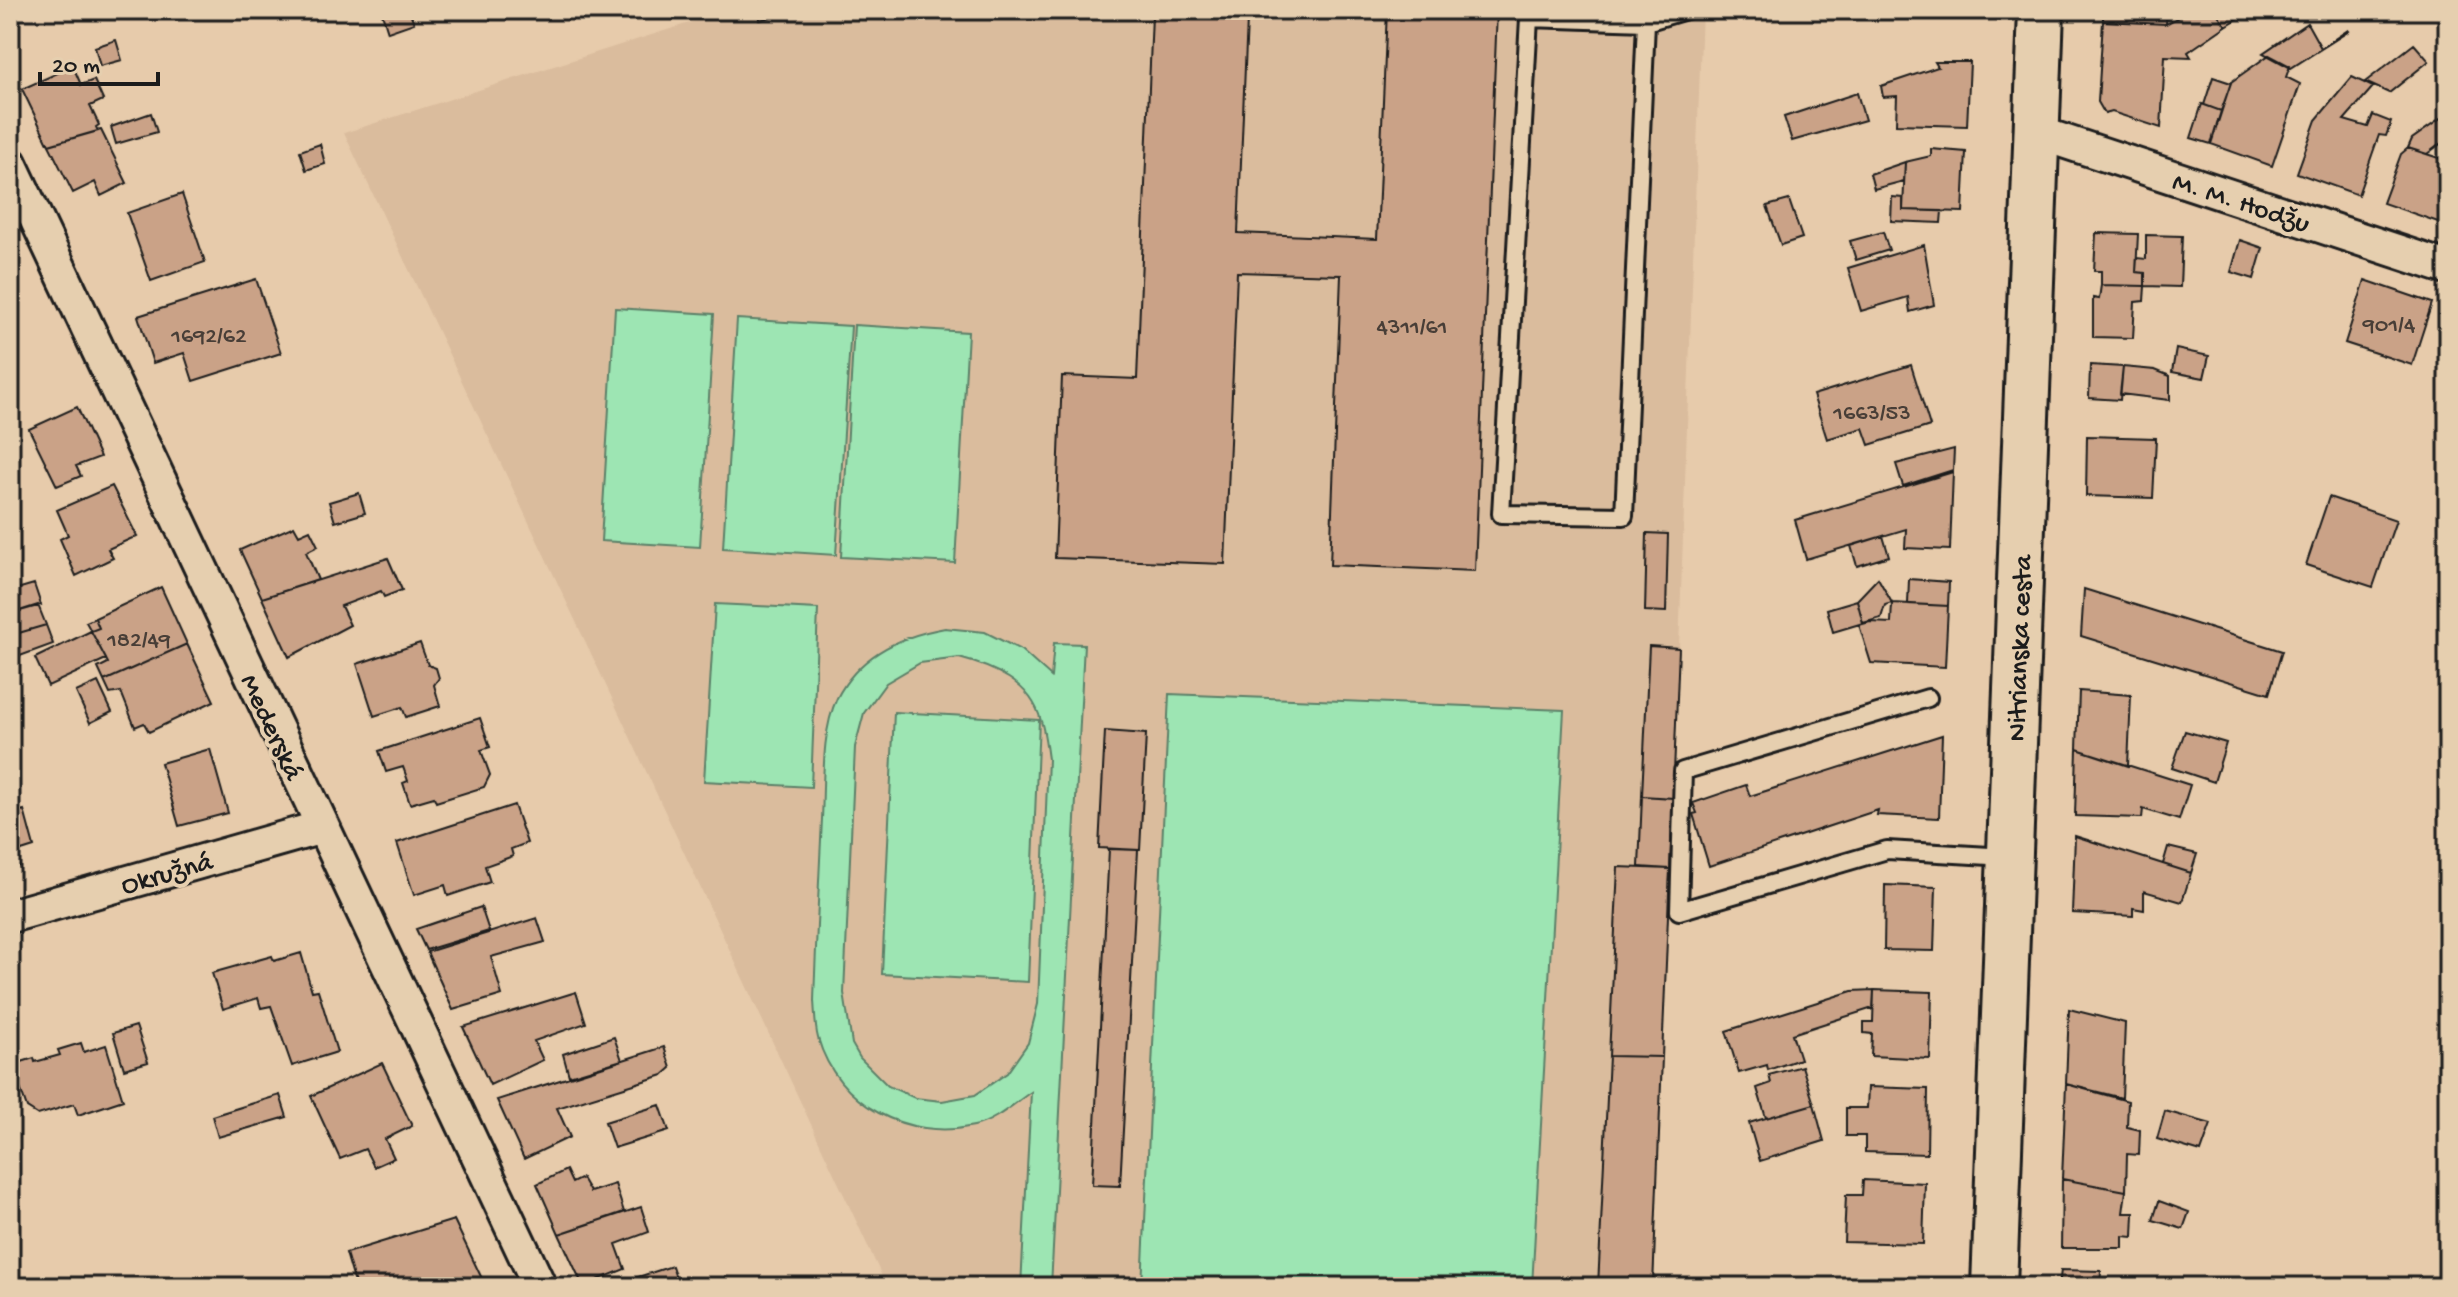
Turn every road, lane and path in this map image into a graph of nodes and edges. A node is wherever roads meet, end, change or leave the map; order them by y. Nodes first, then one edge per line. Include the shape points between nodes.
1 (1686, 10) edge
2 (2041, 10) edge
3 (1646, 22) junction
4 (2036, 132) junction
5 (10, 163) edge
6 (2448, 268) edge
7 (1928, 698) dead end
8 (322, 827) junction
9 (2010, 857) junction
10 (10, 916) edge
11 (540, 1287) edge
12 (1994, 1287) edge

1 - 3 lane
2 - 4 main road, Nitrianska cesta
3 - 3 lane via 1529,18 1501,514 1624,516
4 - 6 street, M. M. Hodžu
4 - 9 main road, Nitrianska cesta
5 - 8 street, Mederská
7 - 9 lane via 1683,771 1679,911 1887,850
8 - 10 street, Okružná
8 - 11 street, Mederská
9 - 12 main road, Nitrianska cesta

